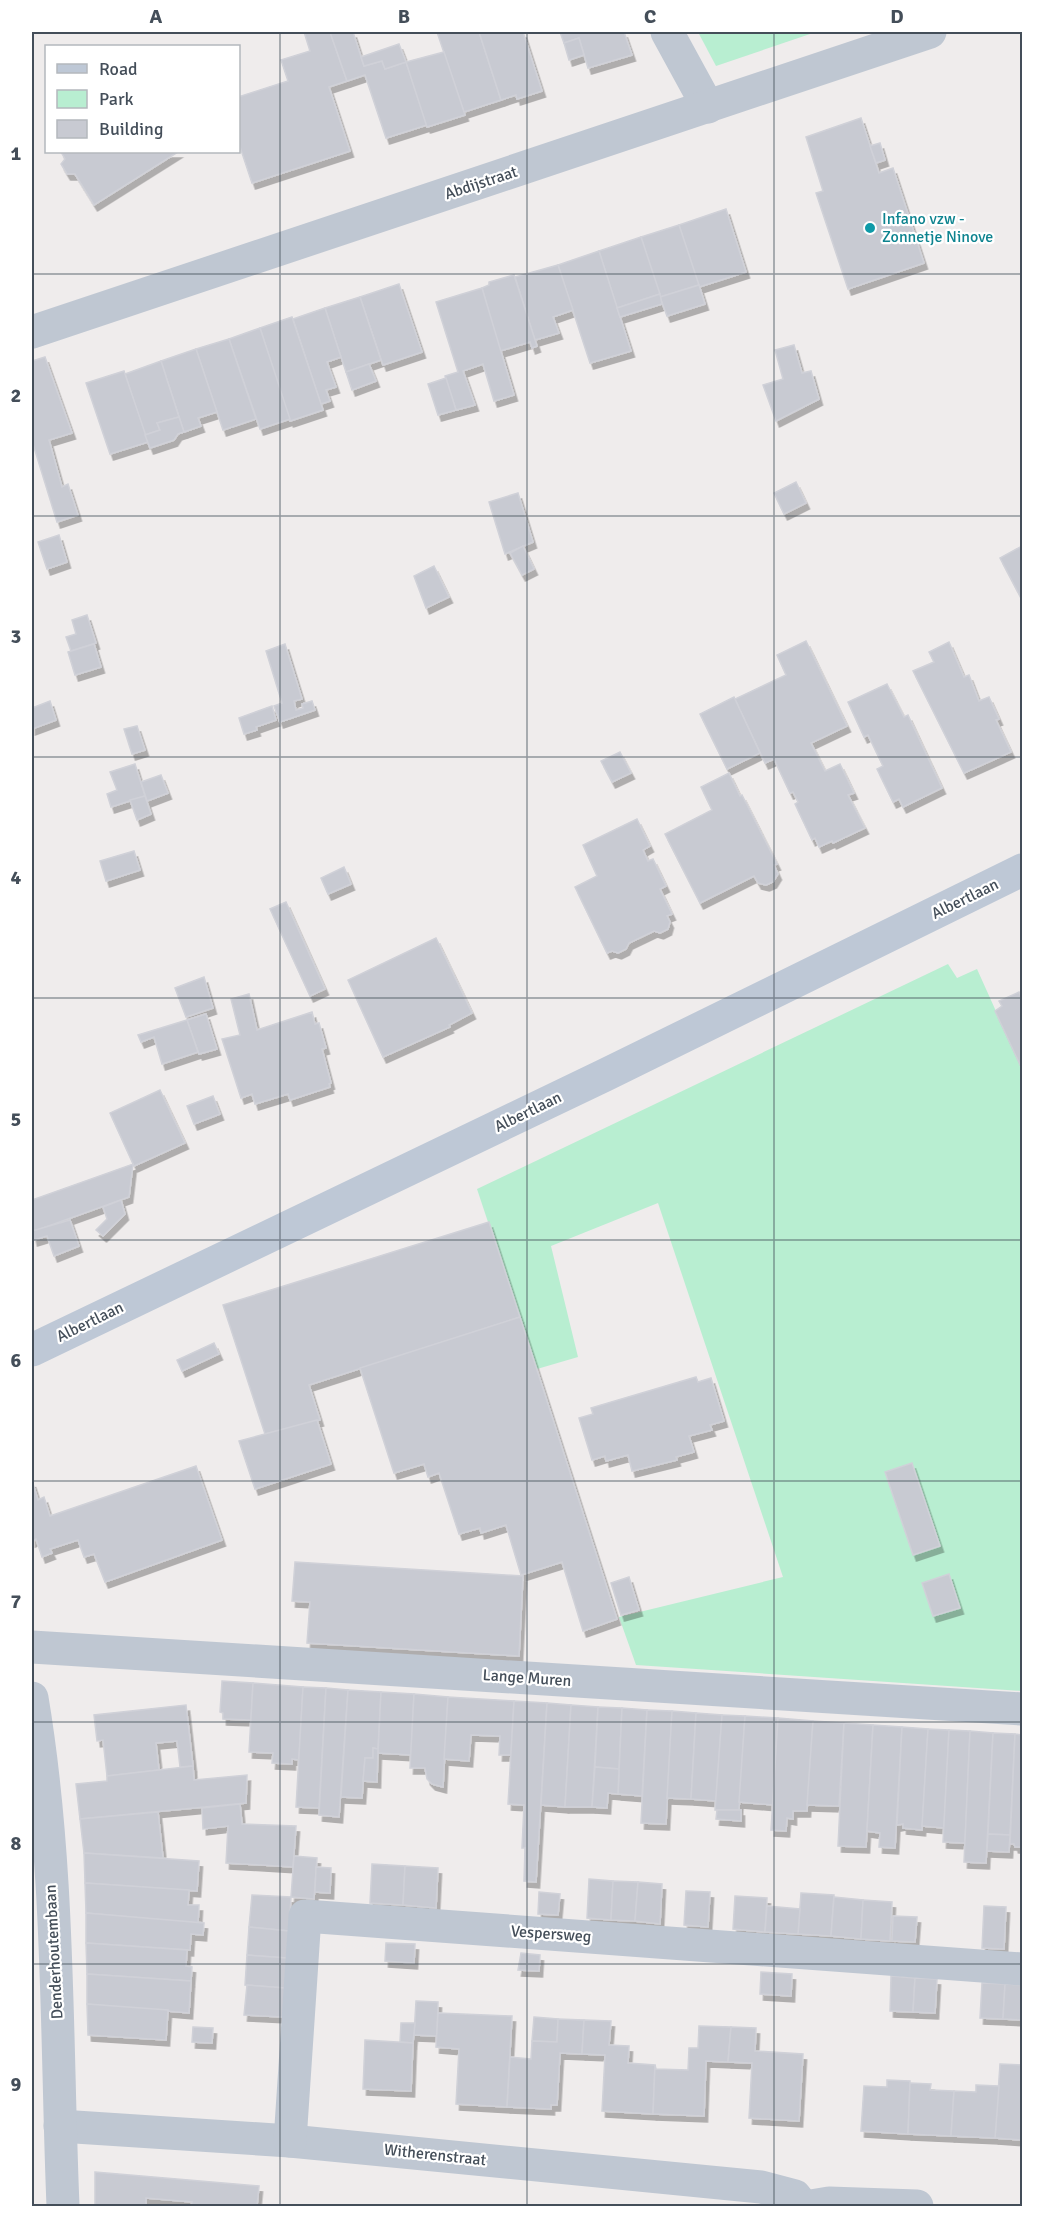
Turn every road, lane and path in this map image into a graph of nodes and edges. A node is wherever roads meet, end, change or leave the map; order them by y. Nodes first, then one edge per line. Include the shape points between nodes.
1 (667, 32) edge
2 (930, 32) edge
3 (708, 107) junction
4 (32, 332) edge
5 (1023, 870) edge
6 (32, 1350) edge
7 (32, 1647) edge
8 (32, 1698) edge
9 (1023, 1709) edge
10 (1023, 1969) edge
11 (60, 2126) junction
12 (290, 2141) junction
13 (63, 2206) edge
14 (802, 2206) edge
15 (811, 2206) edge
16 (917, 2206) edge

1 - 3 street
2 - 3 street, Abdijstraat
3 - 4 street, Abdijstraat
5 - 6 main road, Albertlaan
7 - 9 street, Lange Muren
8 - 11 street, Denderhoutembaan via 42,1758 49,1863
10 - 12 street, Vespersweg via 306,1916
11 - 12 street, Witherenstraat
11 - 13 street, Denderhoutembaan
12 - 14 street, Witherenstraat via 761,2187 795,2196
15 - 16 street

